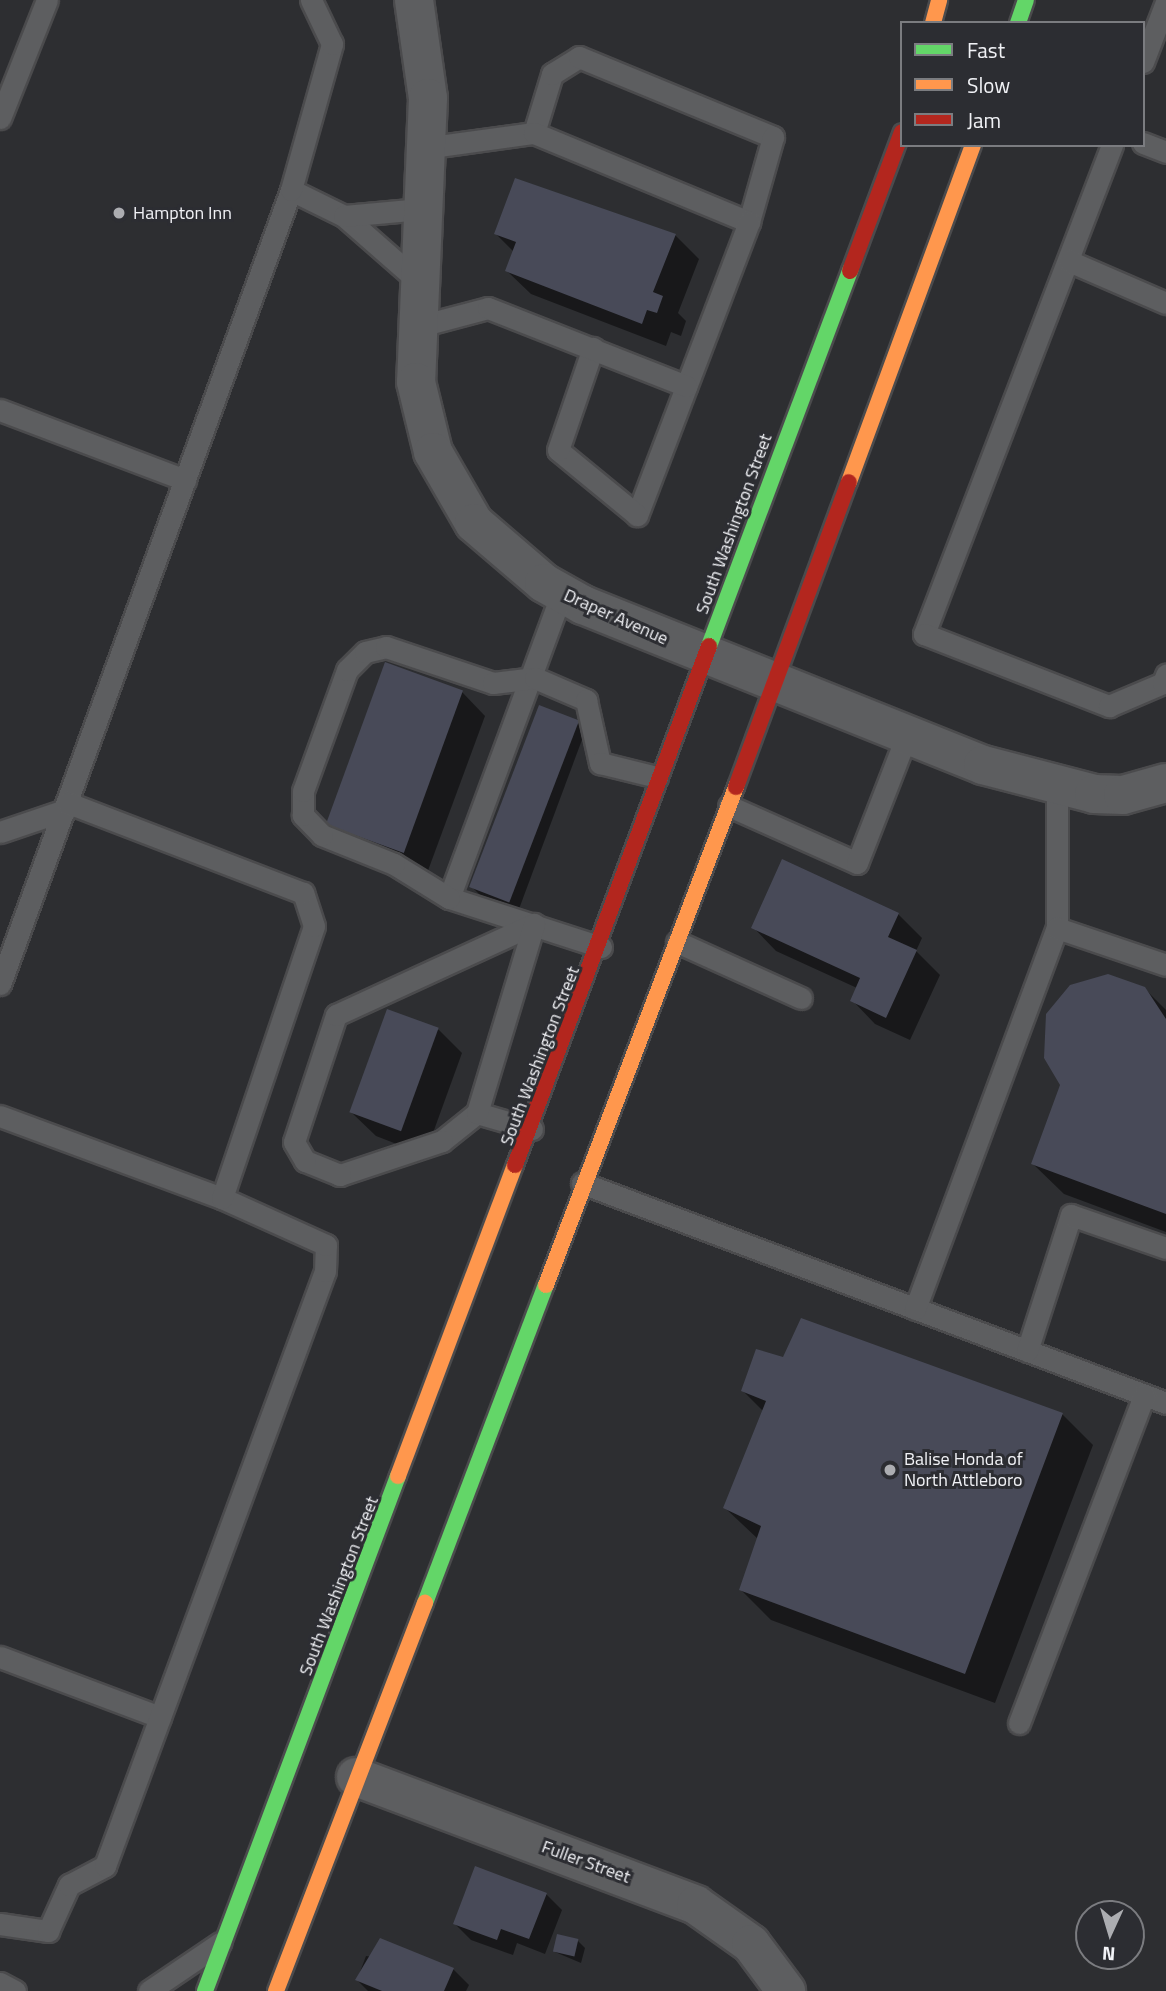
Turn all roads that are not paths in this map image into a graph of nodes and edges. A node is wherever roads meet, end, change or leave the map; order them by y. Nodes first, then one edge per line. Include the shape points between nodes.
1 (47, 0) edge
2 (311, 0) edge
3 (414, 0) edge
4 (939, 0) edge
5 (951, 0) edge
6 (1026, 0) edge
7 (1166, 2) edge
8 (934, 21) edge
9 (944, 21) edge
10 (1019, 21) edge
11 (1145, 57) edge
12 (0, 118) edge
13 (534, 132) junction
14 (900, 137) edge
15 (1145, 144) edge
16 (972, 147) edge
17 (1111, 147) edge
18 (424, 148) junction
19 (1166, 152) edge
20 (291, 190) junction
21 (421, 209) junction
22 (344, 216) junction
23 (749, 222) junction
24 (1069, 261) junction
25 (418, 281) junction
26 (1166, 303) edge
27 (416, 327) junction
28 (593, 348) junction
29 (686, 386) junction
30 (0, 410) edge
31 (185, 480) junction
32 (562, 593) junction
33 (710, 657) junction
34 (1166, 675) edge
35 (535, 678) junction
36 (775, 682) junction
37 (907, 735) junction
38 (657, 777) junction
39 (1166, 783) edge
40 (1057, 788) junction
41 (729, 806) junction
42 (67, 807) junction
43 (0, 832) edge
44 (449, 898) junction
45 (534, 924) junction
46 (1057, 928) junction
47 (677, 942) junction
48 (601, 947) junction
49 (1166, 965) edge
50 (0, 984) edge
51 (801, 998) dead end
52 (477, 1114) junction
53 (0, 1116) edge
54 (532, 1129) junction
55 (582, 1184) junction
56 (222, 1198) junction
57 (1166, 1248) edge
58 (915, 1309) junction
59 (1027, 1350) junction
60 (1144, 1395) junction
61 (1166, 1403) edge
62 (0, 1657) edge
63 (160, 1717) junction
64 (1019, 1723) dead end
65 (356, 1777) junction
66 (0, 1924) edge
67 (224, 1940) junction
68 (0, 1983) edge
69 (15, 1991) edge
70 (149, 1991) edge
71 (205, 1991) edge
72 (276, 1991) edge
73 (786, 1991) edge

1 - 12 lane
2 - 20 lane via 332,44
3 - 18 street, Draper Avenue via 425,54
4 - 8 main road
5 - 9 main road
6 - 10 main road
7 - 11 lane
13 - 18 lane
13 - 23 lane
13 - 23 lane via 552,74 579,57 773,137
14 - 33 main road, South Washington Street via 718,618
15 - 19 lane
16 - 36 main road
17 - 24 lane
18 - 21 street, Draper Avenue
20 - 22 lane
20 - 31 lane
21 - 22 lane
21 - 25 street, Draper Avenue
22 - 25 lane
23 - 29 lane
24 - 26 lane
24 - 34 lane via 924,634 1109,706 1163,683
25 - 27 street, Draper Avenue
27 - 28 lane via 488,307
27 - 32 street, Draper Avenue via 421,405 449,489 508,555
28 - 29 lane
28 - 29 lane via 558,450 637,515
30 - 31 lane
31 - 42 lane
32 - 33 street, Draper Avenue
32 - 35 lane
33 - 36 street, Draper Avenue
33 - 38 main road, South Washington Street
35 - 38 lane via 586,700 600,763
35 - 44 lane
35 - 44 lane via 493,683 386,647 365,652 346,670 303,791 303,815 322,835 394,864
36 - 37 street, Draper Avenue
36 - 41 main road
37 - 40 street, Draper Avenue
37 - 41 lane via 857,863
38 - 48 main road, South Washington Street
39 - 40 street, Draper Avenue via 1123,795
40 - 46 lane
41 - 47 main road
42 - 43 lane
42 - 50 lane
42 - 56 lane via 303,893 314,926
44 - 45 lane
45 - 48 lane
45 - 52 lane
45 - 52 lane via 336,1015 295,1142 305,1160 340,1175 442,1142
46 - 49 lane
46 - 58 lane
47 - 51 lane
47 - 55 main road
48 - 54 main road, South Washington Street
52 - 54 lane
53 - 56 lane
54 - 67 main road, South Washington Street
55 - 58 lane
55 - 65 main road
56 - 63 lane via 326,1245 325,1271
57 - 59 lane via 1071,1215
58 - 59 lane
59 - 60 lane
60 - 61 lane
60 - 64 lane
62 - 63 lane
63 - 66 lane via 105,1866 69,1885 48,1931
65 - 72 main road
65 - 73 street, Fuller Street via 696,1905 751,1944
67 - 70 lane
67 - 71 main road, South Washington Street
68 - 69 lane

